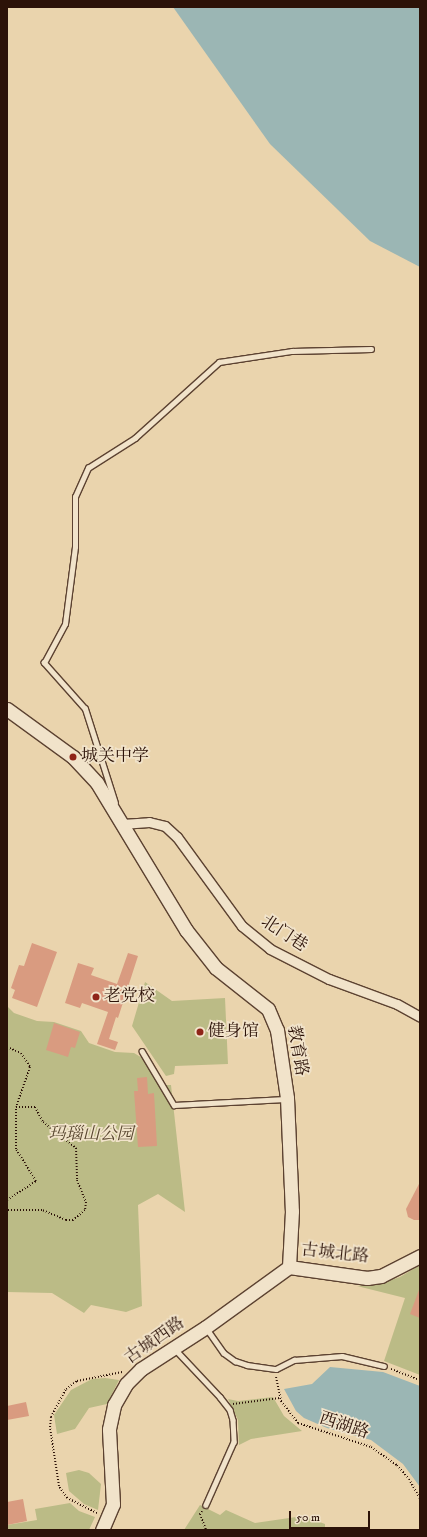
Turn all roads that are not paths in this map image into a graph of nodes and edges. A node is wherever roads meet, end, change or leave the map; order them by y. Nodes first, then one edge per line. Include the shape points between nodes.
1 (371, 350) dead end
2 (7, 709) edge
3 (122, 824) junction
4 (420, 1017) edge
5 (142, 1051) dead end
6 (287, 1098) junction
7 (420, 1256) edge
8 (290, 1268) junction
9 (206, 1327) junction
10 (174, 1348) junction
11 (384, 1366) road end
12 (206, 1505) road end
13 (102, 1530) edge

1 - 3 lane via 292,352 219,362 135,438 88,468 75,497 75,546 65,624 44,663 85,708
2 - 3 street, 教育路 via 73,757 98,783
3 - 4 street, 北门巷 via 149,822 165,826 177,837 242,926 270,949 329,979 397,1004
3 - 6 street, 教育路 via 186,930 216,968 268,1009 278,1030
5 - 6 lane via 174,1105
6 - 8 street, 教育路 via 292,1211
7 - 8 street, 古城北路 via 380,1276 367,1278
8 - 9 street, 古城西路
9 - 10 street, 古城西路
9 - 11 lane via 224,1353 235,1361 276,1369 294,1360 342,1356
10 - 12 lane via 226,1404 233,1420 234,1442
10 - 13 street, 古城西路 via 140,1369 126,1384 114,1405 110,1429 113,1504

